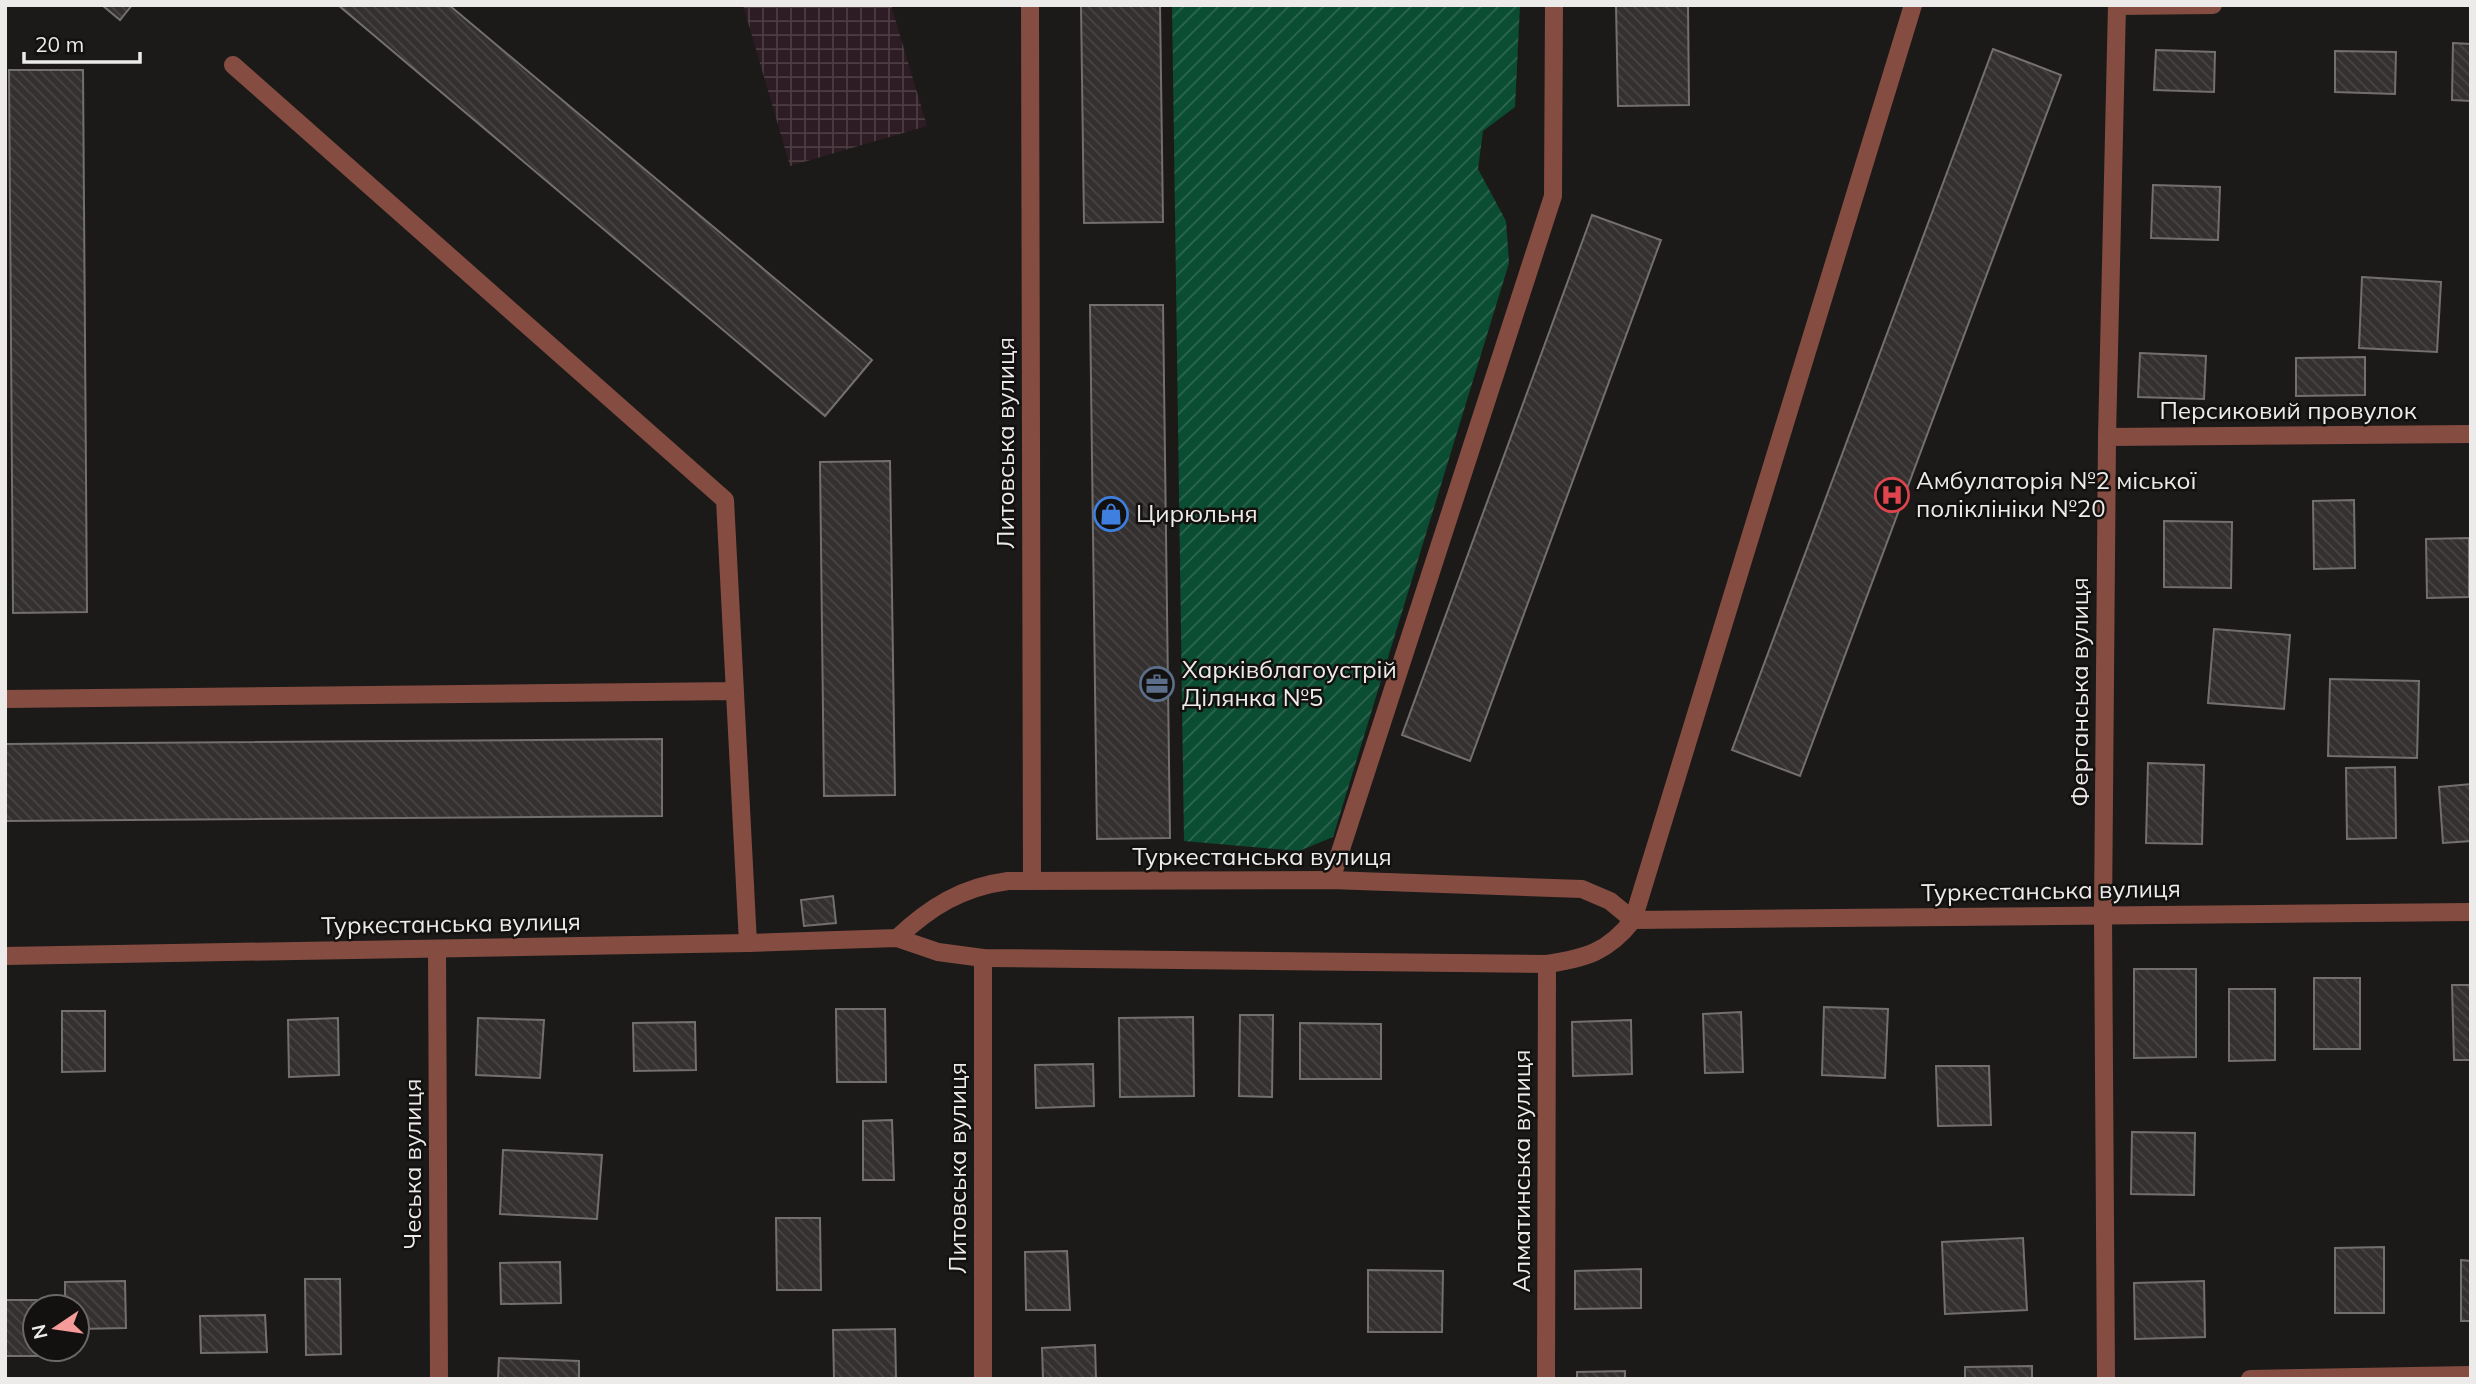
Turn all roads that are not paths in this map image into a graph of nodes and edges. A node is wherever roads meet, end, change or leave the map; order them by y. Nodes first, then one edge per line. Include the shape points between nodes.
1 (1030, 5) edge
2 (1554, 5) edge
3 (1913, 5) edge
4 (2213, 5) edge
5 (2117, 6) edge
6 (233, 65) dead end
7 (2471, 434) edge
8 (2106, 437) junction
9 (735, 691) junction
10 (5, 699) edge
11 (1331, 880) junction
12 (1032, 881) junction
13 (2471, 912) edge
14 (2103, 915) junction
15 (1633, 920) junction
16 (897, 938) junction
17 (748, 943) junction
18 (437, 949) junction
19 (5, 956) edge
20 (982, 958) junction
21 (1547, 964) junction
22 (2471, 1375) edge
23 (439, 1379) edge
24 (983, 1379) edge
25 (1546, 1379) edge
26 (2106, 1379) edge
27 (2250, 1379) edge

1 - 12 street, Литовська вулиця
2 - 11 street via 1553,196
3 - 15 street
4 - 5 street
5 - 8 street, Ферганська вулиця
6 - 9 street via 725,500
7 - 8 street, Персиковий провулок
8 - 14 street, Ферганська вулиця
9 - 10 street
9 - 17 street
11 - 12 street, Туркестанська вулиця
11 - 15 street, Туркестанська вулиця via 1583,889 1610,901
12 - 16 street, Туркестанська вулиця via 984,884 958,893
13 - 14 street, Туркестанська вулиця
14 - 15 street, Туркестанська вулиця
14 - 26 street, Ферганська вулиця
15 - 21 street, Туркестанська вулиця via 1603,949 1580,959
16 - 17 street, Туркестанська вулиця
16 - 20 street, Туркестанська вулиця via 938,952
17 - 18 street, Туркестанська вулиця
18 - 19 street, Туркестанська вулиця
18 - 23 street, Чеська вулиця
20 - 21 street, Туркестанська вулиця
20 - 24 street, Литовська вулиця
21 - 25 street, Алматинська вулиця
22 - 27 street

